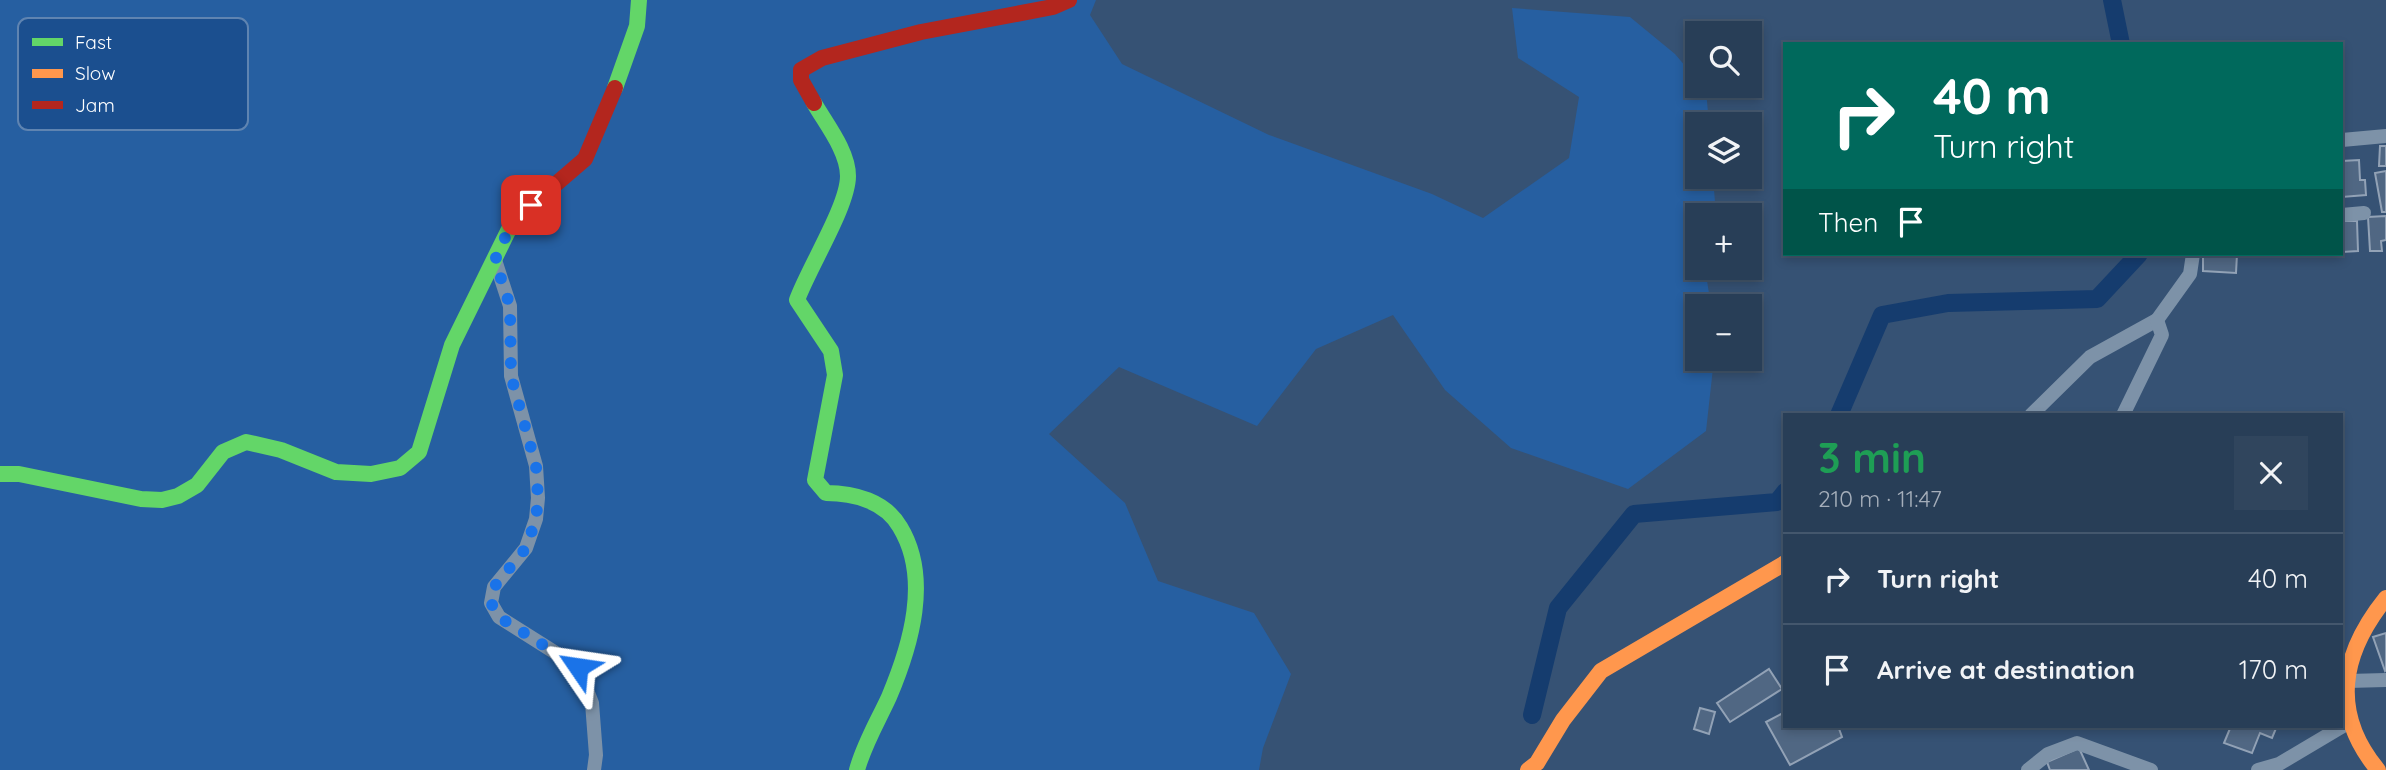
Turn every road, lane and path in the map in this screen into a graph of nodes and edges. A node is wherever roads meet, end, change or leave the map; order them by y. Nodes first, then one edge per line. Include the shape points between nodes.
1 (639, 0) edge
2 (1069, 0) edge
3 (2386, 136) edge
4 (2343, 140) edge
5 (2364, 213) dead end
6 (2343, 215) edge
7 (2193, 256) edge
8 (495, 260) junction
9 (2157, 320) junction
10 (2033, 413) edge
11 (2124, 413) edge
12 (0, 474) edge
13 (1783, 564) edge
14 (2386, 597) edge
15 (2386, 680) edge
16 (2348, 681) junction
17 (2348, 723) junction
18 (2343, 726) edge
19 (2340, 728) edge
20 (594, 770) edge
21 (858, 770) edge
22 (1528, 770) edge
23 (2028, 770) edge
24 (2151, 770) edge
25 (2258, 770) edge
26 (2378, 770) edge

1 - 8 street via 628,56 585,159 513,220
2 - 21 street via 1053,8 846,51 802,69 801,79 842,152 849,175 843,202 797,300 831,351 835,375 815,480 826,493 867,498 888,513 912,547 917,577 898,671 863,745
3 - 4 street
5 - 6 street
7 - 9 street via 2190,274
8 - 12 street via 452,345 419,452 400,468 371,474 336,472 247,442 223,452 197,485 162,500
8 - 20 street via 510,306 511,376 536,466 538,498 526,548 494,587 491,603 499,617 578,667 592,703
9 - 10 street via 2090,357
9 - 11 street via 2162,335
13 - 22 street via 1601,671
14 - 16 street via 2369,616 2348,660
15 - 16 street
16 - 17 street
17 - 18 street
17 - 26 street via 2365,757
19 - 25 street via 2279,764
23 - 24 street via 2049,754 2077,743

